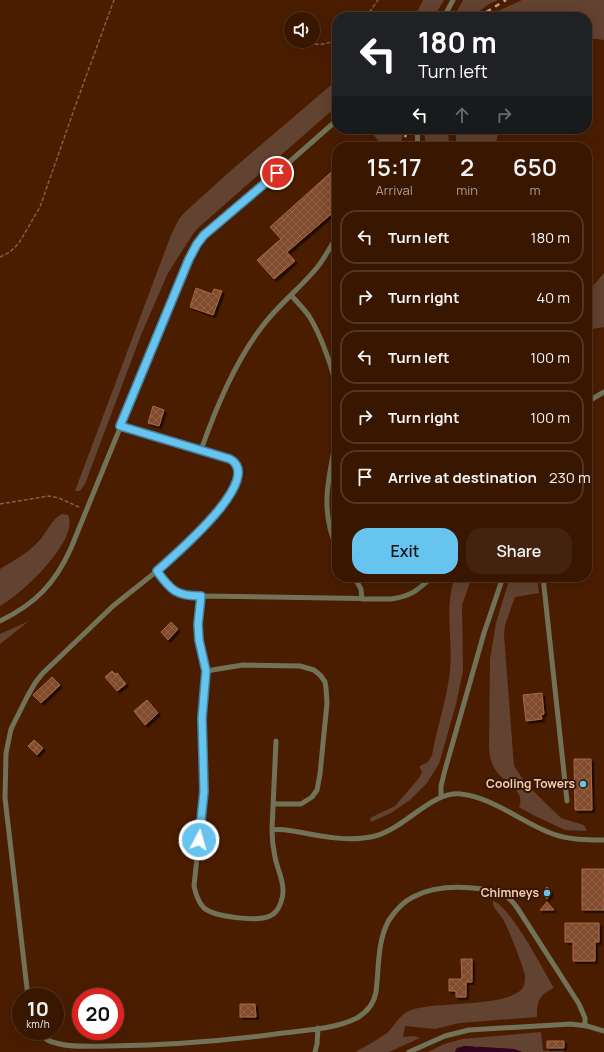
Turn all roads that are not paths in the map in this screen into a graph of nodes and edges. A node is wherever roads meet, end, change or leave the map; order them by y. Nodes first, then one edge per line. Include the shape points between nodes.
1 (453, 0) edge
2 (447, 12) edge
3 (332, 124) edge
4 (332, 245) edge
5 (291, 295) junction
6 (332, 372) edge
7 (604, 392) edge
8 (592, 399) edge
9 (120, 426) junction
10 (201, 450) junction
11 (332, 460) edge
12 (332, 532) edge
13 (157, 571) junction
14 (357, 582) edge
15 (426, 582) edge
16 (501, 582) edge
17 (544, 582) edge
18 (201, 596) junction
19 (362, 599) junction
20 (0, 621) edge
21 (206, 671) junction
22 (276, 741) dead end
23 (441, 797) junction
24 (567, 801) dead end
25 (274, 804) junction
26 (272, 830) junction
27 (604, 840) edge
28 (27, 988) edge
29 (585, 1025) junction
30 (318, 1028) junction
31 (604, 1031) edge
32 (48, 1040) edge
33 (88, 1046) junction
34 (88, 1052) edge
35 (315, 1052) edge
36 (409, 1052) edge

1 - 2 lane
3 - 9 lane via 204,235 197,244
4 - 5 lane via 316,270
5 - 6 lane via 313,324
5 - 10 lane via 246,349
7 - 8 lane
9 - 10 lane
9 - 20 lane via 67,557 56,576 50,585 24,607
10 - 13 lane via 230,459 236,464 236,484 214,516
11 - 12 lane via 326,504
13 - 18 lane via 174,591 183,595
13 - 28 lane via 113,606 38,678 9,736 5,798
14 - 19 lane
15 - 19 lane via 408,596
16 - 23 lane via 443,777
17 - 24 lane
18 - 19 lane
18 - 21 lane via 199,640
21 - 25 lane via 243,665 300,666 314,670 325,682 327,703 317,790 301,804
21 - 26 lane via 202,718 204,791 194,881 196,896 205,909 222,916 254,918 269,916 276,912 281,904 283,892
22 - 25 lane
23 - 26 lane via 397,827 374,836 344,838
23 - 27 lane via 455,794 470,796 492,804 551,834 573,839
25 - 26 lane
29 - 30 lane via 579,1004 510,900 503,894 493,891 454,887 426,892 412,897 401,905 388,922 383,934 372,1005 352,1020
29 - 31 lane
29 - 36 lane via 469,1030 445,1036
30 - 33 lane via 199,1043
30 - 35 lane
32 - 33 lane via 53,1043
33 - 34 lane

